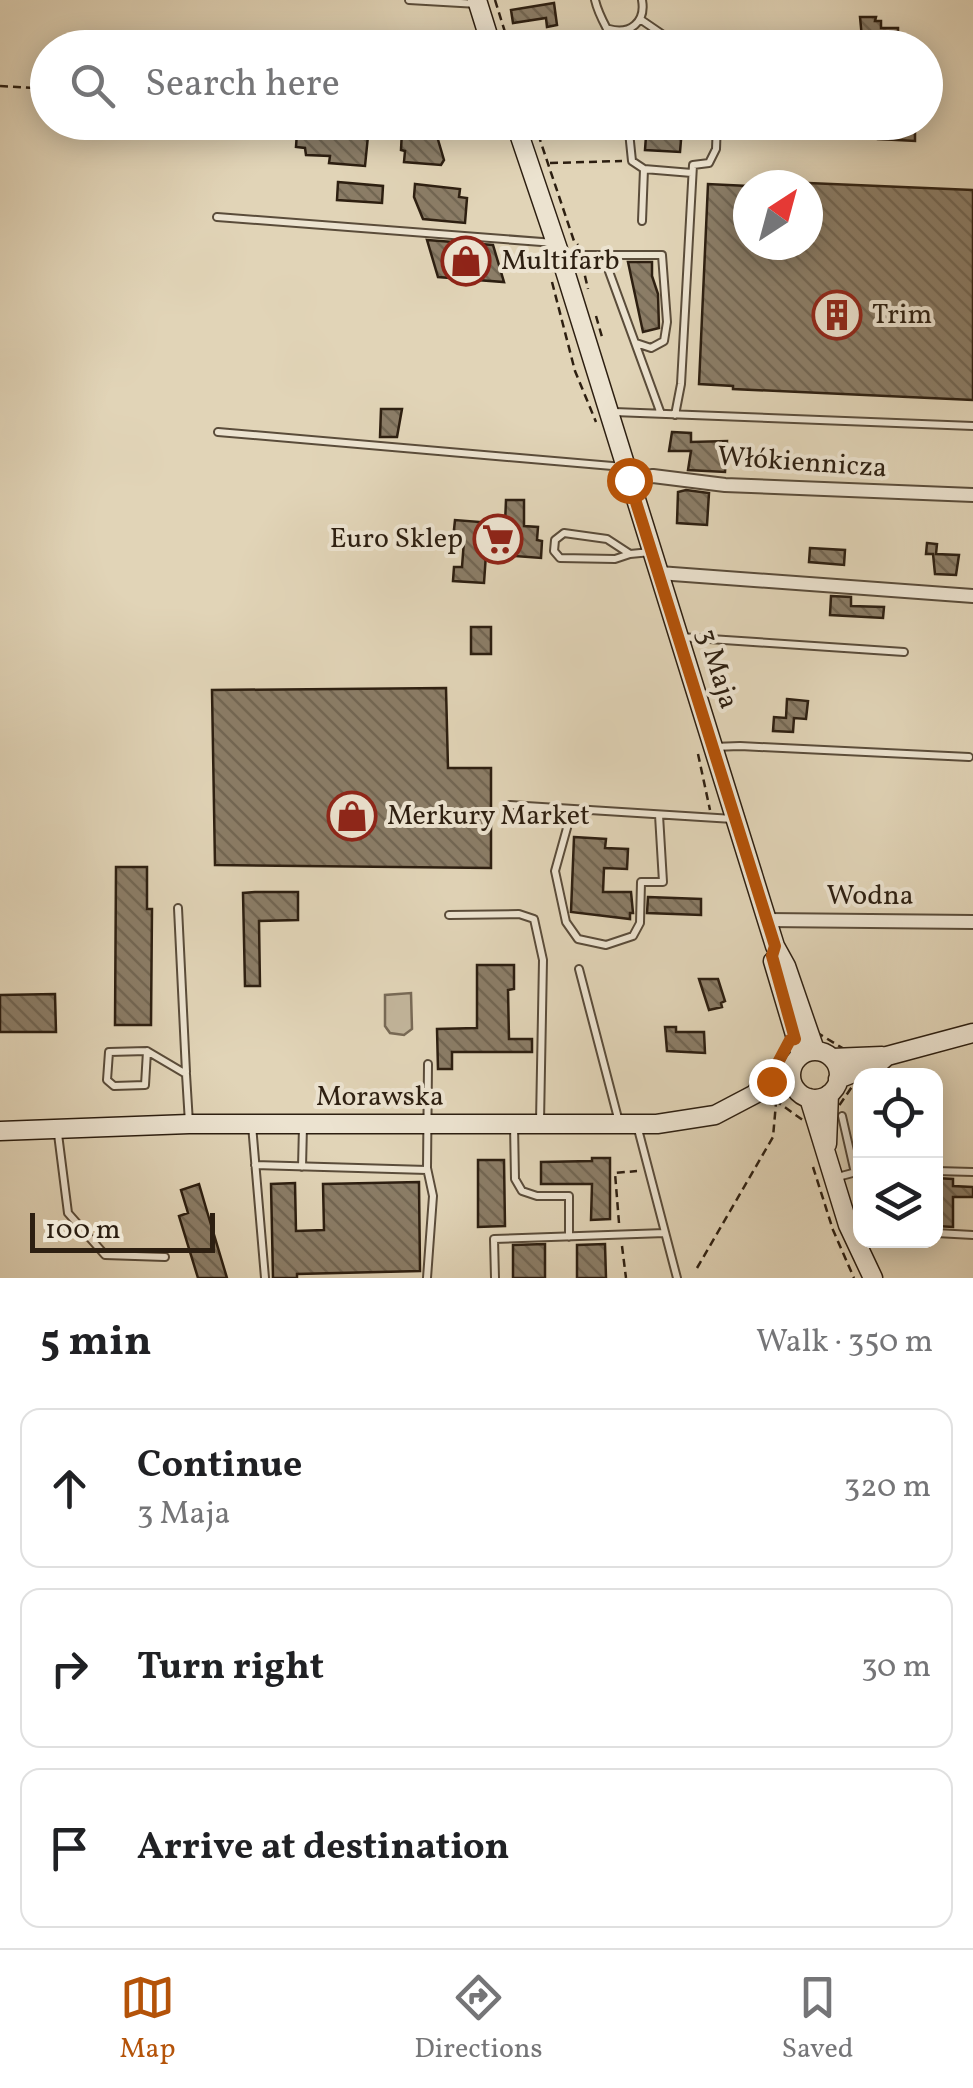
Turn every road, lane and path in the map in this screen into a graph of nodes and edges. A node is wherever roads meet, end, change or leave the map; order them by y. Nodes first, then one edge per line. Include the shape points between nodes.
1 (408, 0) edge
2 (594, 0) edge
3 (642, 0) edge
4 (484, 1) edge
5 (640, 19) junction
6 (608, 29) joint
7 (489, 30) edge
8 (500, 30) edge
9 (616, 30) edge
10 (625, 30) edge
11 (655, 30) edge
12 (0, 86) edge
13 (30, 88) edge
14 (521, 140) edge
15 (630, 140) edge
16 (716, 140) edge
17 (632, 161) junction
18 (549, 163) dead end
19 (644, 169) junction
20 (692, 172) junction
21 (217, 217) dead end
22 (642, 221) dead end
23 (558, 249) junction
24 (603, 255) junction
25 (552, 284) dead end
26 (635, 342) junction
27 (662, 414) junction
28 (676, 415) junction
29 (603, 419) junction
30 (973, 426) edge
31 (218, 432) dead end
32 (627, 474) junction
33 (973, 496) edge
34 (652, 552) junction
35 (630, 554) junction
36 (659, 573) junction
37 (973, 596) edge
38 (679, 637) junction
39 (904, 652) dead end
40 (712, 747) junction
41 (969, 757) dead end
42 (510, 805) dead end
43 (572, 810) junction
44 (658, 815) junction
45 (734, 819) junction
46 (178, 908) dead end
47 (448, 914) dead end
48 (767, 920) junction
49 (973, 922) edge
50 (579, 969) dead end
51 (973, 1033) edge
52 (810, 1047) junction
53 (147, 1050) junction
54 (428, 1064) dead end
55 (855, 1066) junction
56 (186, 1074) junction
57 (798, 1087) junction
58 (834, 1087) junction
59 (775, 1092) junction
60 (828, 1118) junction
61 (540, 1123) junction
62 (628, 1123) junction
63 (188, 1124) junction
64 (252, 1124) junction
65 (514, 1124) junction
66 (303, 1125) junction
67 (429, 1125) junction
68 (58, 1128) junction
69 (0, 1130) edge
70 (853, 1163) edge
71 (255, 1166) junction
72 (302, 1167) junction
73 (427, 1170) junction
74 (648, 1170) junction
75 (943, 1171) edge
76 (973, 1172) edge
77 (853, 1173) edge
78 (833, 1178) junction
79 (853, 1227) edge
80 (665, 1233) junction
81 (943, 1233) edge
82 (973, 1234) edge
83 (620, 1236) junction
84 (569, 1237) junction
85 (861, 1248) edge
86 (165, 1258) dead end
87 (696, 1268) dead end
88 (265, 1278) edge
89 (427, 1278) edge
90 (495, 1278) edge
91 (626, 1278) edge
92 (678, 1278) edge
93 (873, 1278) edge

1 - 4 lane
2 - 6 lane
3 - 5 lane
4 - 7 street
4 - 8 path
5 - 10 lane
5 - 11 lane
6 - 9 lane
12 - 13 path
14 - 23 street, 3 Maja
15 - 17 lane
16 - 20 lane via 709,163 692,165
17 - 18 path
17 - 19 lane
19 - 20 lane
19 - 22 lane
20 - 28 lane
21 - 23 lane
23 - 24 lane
23 - 29 street, 3 Maja
24 - 26 lane
24 - 26 lane via 662,255 664,341 651,348
25 - 29 path via 587,407
26 - 27 lane
27 - 28 lane
27 - 29 lane
28 - 30 lane
29 - 32 street, 3 Maja
31 - 32 lane
32 - 33 street, Włókiennicza
32 - 34 street, 3 Maja
34 - 35 lane
34 - 36 street, 3 Maja
35 - 35 lane via 607,539 564,533 555,540 560,558
36 - 37 street
36 - 38 street, 3 Maja
38 - 39 lane
38 - 40 street, 3 Maja
40 - 41 lane
40 - 45 street, 3 Maja
42 - 43 lane
43 - 44 lane
43 - 44 lane via 554,870 566,922 578,939 606,945 634,936 641,882 663,882
44 - 45 lane
45 - 48 street, 3 Maja
46 - 56 lane
47 - 61 lane via 534,919 543,960
48 - 49 street, Wodna
48 - 52 street, 3 Maja
50 - 62 lane
51 - 55 street
52 - 55 street
52 - 55 path via 816,1032 849,1052
52 - 57 street
52 - 58 street, 3 Maja via 838,1070
52 - 59 path via 790,1040 769,1073
53 - 53 lane via 109,1052 109,1084 145,1085
53 - 56 lane
54 - 67 lane
55 - 58 street, Morawska
55 - 60 path via 858,1078
56 - 63 lane
57 - 58 street, Morawska
57 - 59 street, Morawska
57 - 60 street
58 - 60 street
59 - 60 path via 779,1104 804,1121
59 - 62 street, Morawska via 760,1086 715,1115
59 - 87 path via 773,1137
60 - 70 lane
60 - 78 street
61 - 62 street, Morawska
61 - 65 street, Morawska
62 - 74 lane
63 - 64 street, Morawska
63 - 68 street, Morawska
64 - 66 street, Morawska
64 - 71 lane
65 - 67 street, Morawska
65 - 84 lane via 515,1179 522,1192 569,1196
66 - 67 street, Morawska
66 - 72 lane
67 - 73 lane
68 - 69 street, Morawska
68 - 86 lane via 68,1213 105,1255
71 - 72 lane
71 - 88 lane
72 - 73 lane
73 - 89 lane
74 - 80 lane
74 - 83 path via 615,1173
75 - 76 lane
77 - 78 lane
78 - 79 street
80 - 83 lane
80 - 92 lane
81 - 82 lane
83 - 84 lane
83 - 91 path
84 - 90 lane via 494,1239
85 - 93 street

